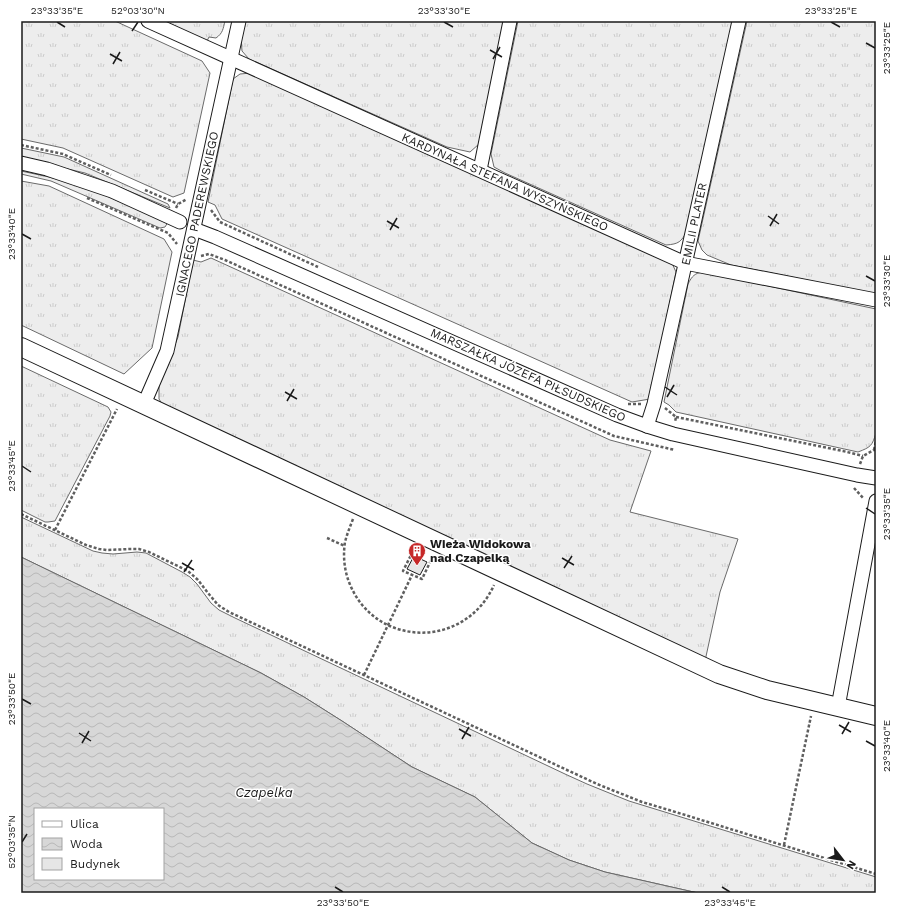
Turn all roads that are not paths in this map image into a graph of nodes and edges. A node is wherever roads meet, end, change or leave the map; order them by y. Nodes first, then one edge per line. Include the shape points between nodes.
1 (148, 21) edge
2 (239, 21) edge
3 (510, 21) edge
4 (739, 21) edge
5 (231, 59) junction
6 (21, 163) edge
7 (480, 170) junction
8 (180, 222) dead end
9 (194, 229) junction
10 (685, 263) junction
11 (876, 300) edge
12 (21, 347) edge
13 (144, 404) junction
14 (647, 426) junction
15 (876, 478) edge
16 (876, 502) edge
17 (838, 707) junction
18 (876, 716) edge

1 - 5 street, KARDYNAŁA STEFANA WYSZYŃSKIEGO
2 - 5 street, IGNACEGO PADEREWSKIEGO
3 - 7 street
4 - 10 street, EMILII PLATER
5 - 7 street, KARDYNAŁA STEFANA WYSZYŃSKIEGO
5 - 9 street, IGNACEGO PADEREWSKIEGO
6 - 8 street via 112,191
7 - 10 street, KARDYNAŁA STEFANA WYSZYŃSKIEGO
9 - 13 street, IGNACEGO PADEREWSKIEGO via 167,351
9 - 14 street, MARSZAŁKA JÓZEFA PIŁSUDSKIEGO
10 - 11 street, KARDYNAŁA STEFANA WYSZYŃSKIEGO
10 - 14 street, EMILII PLATER
12 - 13 street
13 - 17 street via 719,674 767,690
14 - 15 street, MARSZAŁKA JÓZEFA PIŁSUDSKIEGO via 680,436
16 - 17 street
17 - 18 street

